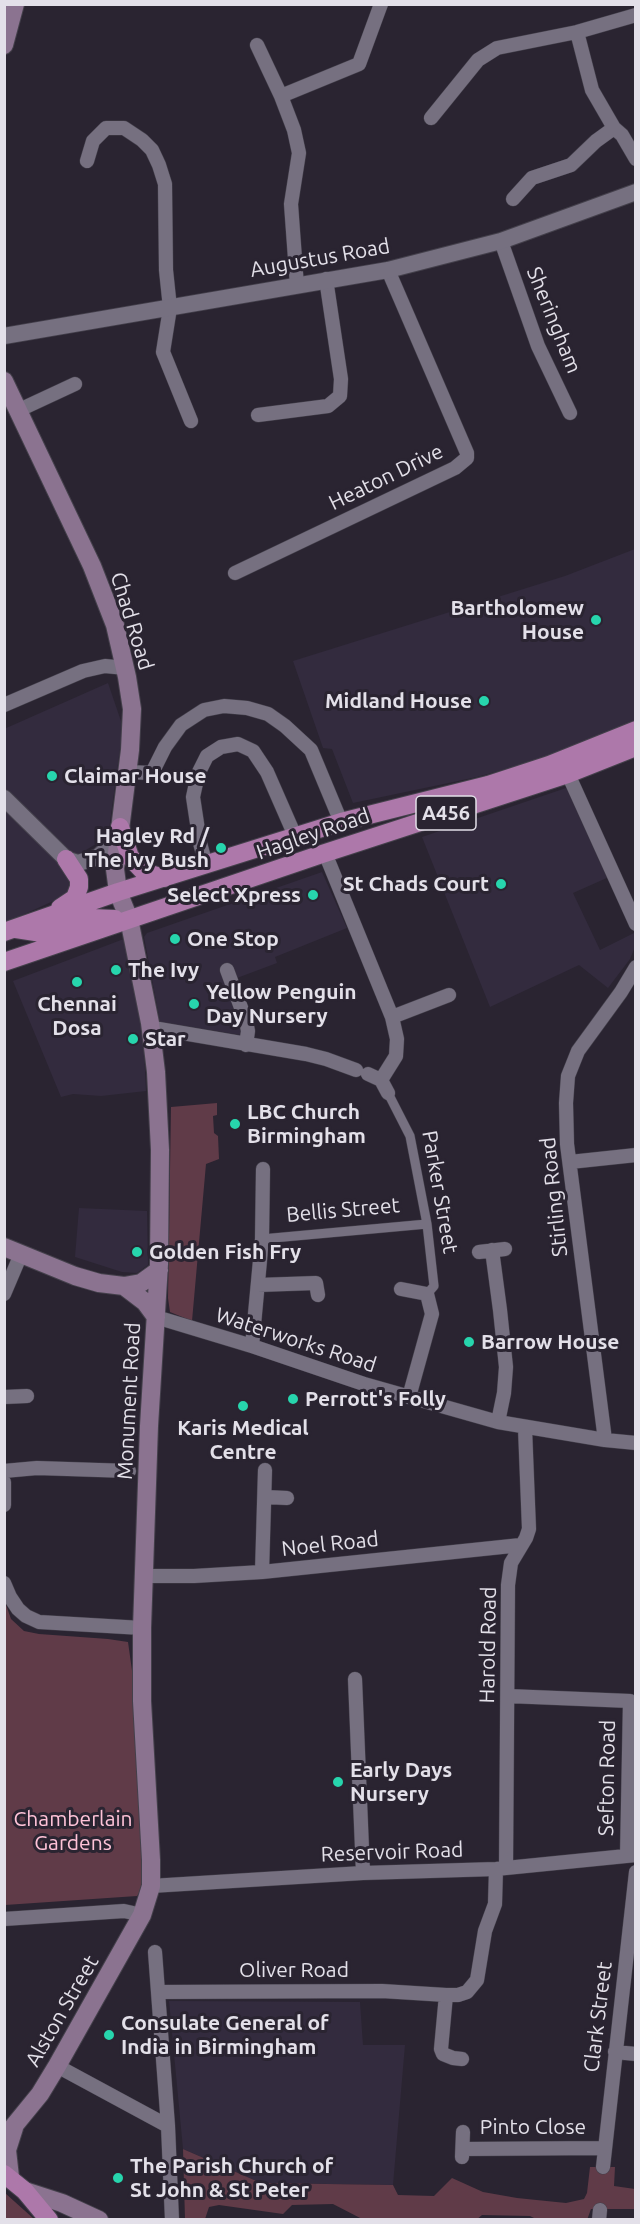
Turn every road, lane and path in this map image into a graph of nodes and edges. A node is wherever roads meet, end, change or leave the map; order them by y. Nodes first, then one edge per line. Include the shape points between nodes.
1 (381, 4) edge
2 (15, 5) edge
3 (636, 15) edge
4 (577, 32) junction
5 (4, 45) edge
6 (257, 45) dead end
7 (281, 96) junction
8 (431, 118) dead end
9 (614, 128) junction
10 (636, 159) edge
11 (87, 161) dead end
12 (636, 192) edge
13 (513, 199) dead end
14 (501, 242) junction
15 (388, 270) junction
16 (326, 279) junction
17 (297, 286) junction
18 (170, 308) junction
19 (7, 332) edge
20 (4, 381) edge
21 (75, 384) dead end
22 (17, 411) junction
23 (570, 413) dead end
24 (258, 415) dead end
25 (191, 421) dead end
26 (235, 573) dead end
27 (125, 668) junction
28 (4, 705) edge
29 (632, 737) edge
30 (127, 772) junction
31 (568, 774) junction
32 (4, 798) edge
33 (341, 822) junction
34 (120, 826) junction
35 (295, 836) junction
36 (322, 854) junction
37 (66, 859) junction
38 (206, 865) junction
39 (164, 878) junction
40 (118, 892) junction
41 (48, 916) junction
42 (129, 919) junction
43 (636, 924) edge
44 (9, 930) edge
45 (4, 962) edge
46 (635, 967) edge
47 (227, 970) dead end
48 (449, 995) dead end
49 (392, 1017) junction
50 (150, 1031) junction
51 (246, 1045) junction
52 (381, 1080) junction
53 (388, 1093) joint
54 (636, 1155) edge
55 (570, 1162) junction
56 (263, 1169) dead end
57 (428, 1224) junction
58 (262, 1239) junction
59 (4, 1246) edge
60 (492, 1250) dead end
61 (21, 1254) junction
62 (159, 1270) junction
63 (258, 1285) junction
64 (124, 1286) junction
65 (402, 1289) dead end
66 (4, 1294) edge
67 (428, 1294) junction
68 (318, 1295) dead end
69 (156, 1317) junction
70 (252, 1347) junction
71 (27, 1396) dead end
72 (4, 1397) edge
73 (409, 1397) junction
74 (498, 1422) junction
75 (525, 1428) junction
76 (604, 1440) junction
77 (636, 1443) edge
78 (265, 1470) dead end
79 (4, 1471) edge
80 (129, 1471) dead end
81 (4, 1482) edge
82 (266, 1497) junction
83 (287, 1498) dead end
84 (4, 1505) edge
85 (521, 1545) junction
86 (262, 1572) junction
87 (143, 1576) junction
88 (4, 1583) edge
89 (142, 1628) junction
90 (355, 1679) dead end
91 (508, 1696) junction
92 (631, 1856) edge
93 (501, 1869) junction
94 (636, 1872) edge
95 (363, 1873) junction
96 (150, 1886) junction
97 (142, 1916) junction
98 (4, 1920) edge
99 (155, 1952) dead end
100 (158, 1992) junction
101 (446, 1995) junction
102 (615, 2052) junction
103 (636, 2054) edge
104 (462, 2059) dead end
105 (57, 2066) junction
106 (168, 2126) junction
107 (10, 2132) edge
108 (463, 2132) dead end
109 (604, 2148) junction
110 (603, 2167) dead end
111 (7, 2176) edge
112 (25, 2191) junction
113 (49, 2220) edge
114 (99, 2220) edge
115 (172, 2220) edge

1 - 7 street via 359,64
2 - 5 main road
3 - 4 street
4 - 8 street via 497,48 478,60
4 - 9 street via 592,90
6 - 7 street
7 - 17 street via 299,153 291,204
9 - 10 street
9 - 13 street via 571,165 532,178
11 - 18 street via 93,141 106,128 124,128 152,150 165,183
12 - 14 street, Augustus Road
14 - 15 street, Augustus Road
14 - 23 street, Sheringham via 538,346
15 - 16 street, Augustus Road
15 - 26 street, Heaton Drive via 466,458 455,468
16 - 17 street, Augustus Road
16 - 24 street via 341,379 340,396 327,406
17 - 18 street, Augustus Road
18 - 19 street, Augustus Road
18 - 25 street via 163,352
20 - 22 main road, Chad Road
21 - 22 street
22 - 27 main road, Chad Road via 92,566 115,625
27 - 28 street via 105,666 83,671
27 - 30 main road, Chad Road via 132,709
29 - 31 highway, Hagley Road / A456
29 - 33 highway, Hagley Road / A456 via 488,785
30 - 33 street via 152,773 181,725 204,710 224,706 247,708 268,714 311,750
30 - 34 main road, Chad Road
31 - 36 highway, Hagley Road / A456
31 - 43 street
32 - 37 street
33 - 35 highway, Hagley Road / A456
34 - 37 street via 109,847 98,857 78,863
34 - 39 highway via 130,857 144,872
34 - 40 main road, Chad Road via 115,869
35 - 36 highway via 299,846
35 - 38 highway, Hagley Road / A456
35 - 38 street via 267,772 253,751 238,744 221,747 207,756 193,797
36 - 42 highway, Hagley Road / A456
36 - 49 street
37 - 41 highway via 80,879 79,886 75,898
38 - 39 highway, Hagley Road / A456
39 - 40 highway, Hagley Road / A456
40 - 41 highway, Hagley Road / A456
40 - 42 main road, Monument Road
41 - 44 highway, Hagley Road / A456
42 - 44 highway via 91,918 42,933
42 - 45 highway, Hagley Road / A456
42 - 50 main road, Monument Road
46 - 55 street, Stirling Road via 578,1051 568,1076
47 - 51 street via 246,1021
48 - 49 street
49 - 52 street via 396,1056
50 - 51 street via 159,1029
50 - 62 main road, Monument Road via 160,1150
51 - 52 street via 326,1059
52 - 53 street, Parker Street
53 - 57 street, Parker Street via 410,1132
54 - 55 street
55 - 76 street, Stirling Road
56 - 58 street, Bellis Street
57 - 58 street, Bellis Street
57 - 67 street, Parker Street via 434,1286
58 - 63 street, Bellis Street
59 - 61 main road
60 - 74 street via 506,1367
61 - 64 main road via 75,1276
61 - 66 street
62 - 64 main road via 141,1283
62 - 69 main road, Monument Road
63 - 68 street via 316,1282
63 - 70 street, Bellis Street
64 - 69 main road via 145,1302
65 - 67 street
67 - 73 street, Parker Street via 432,1314
69 - 70 street, Waterworks Road
69 - 87 main road, Monument Road
70 - 73 street, Waterworks Road
71 - 72 street
73 - 74 street, Waterworks Road
74 - 75 street, Waterworks Road
75 - 76 street, Waterworks Road
75 - 85 street, Harold Road via 529,1528
76 - 77 street, Waterworks Road
78 - 82 street
79 - 80 street
81 - 84 street
82 - 83 street
82 - 86 street
85 - 86 street, Noel Road
85 - 91 street, Harold Road via 511,1563 508,1585
86 - 87 street, Noel Road
87 - 89 main road, Monument Road
88 - 89 street via 18,1609 39,1623
89 - 96 main road, Monument Road
90 - 95 street
91 - 92 street, Sefton Road via 630,1701
91 - 93 street, Harold Road
92 - 93 street, Reservoir Road
93 - 95 street, Reservoir Road
93 - 101 street, Harold Road via 477,1980 466,1992
94 - 102 street, Clark Street
95 - 96 street, Reservoir Road
96 - 97 main road, Monument Road
97 - 98 street via 124,1911
97 - 105 main road, Alston Street
99 - 100 street
100 - 101 street, Oliver Road via 382,1991
100 - 106 street
101 - 104 street via 441,2049 448,2057
102 - 103 street
102 - 109 street, Clark Street
105 - 106 street
105 - 107 main road, Alston Street
106 - 115 street
107 - 111 main road, Alston Street
108 - 109 street, Pinto Close via 463,2153
109 - 110 street, Clark Street
111 - 112 highway
112 - 113 highway
112 - 114 main road

